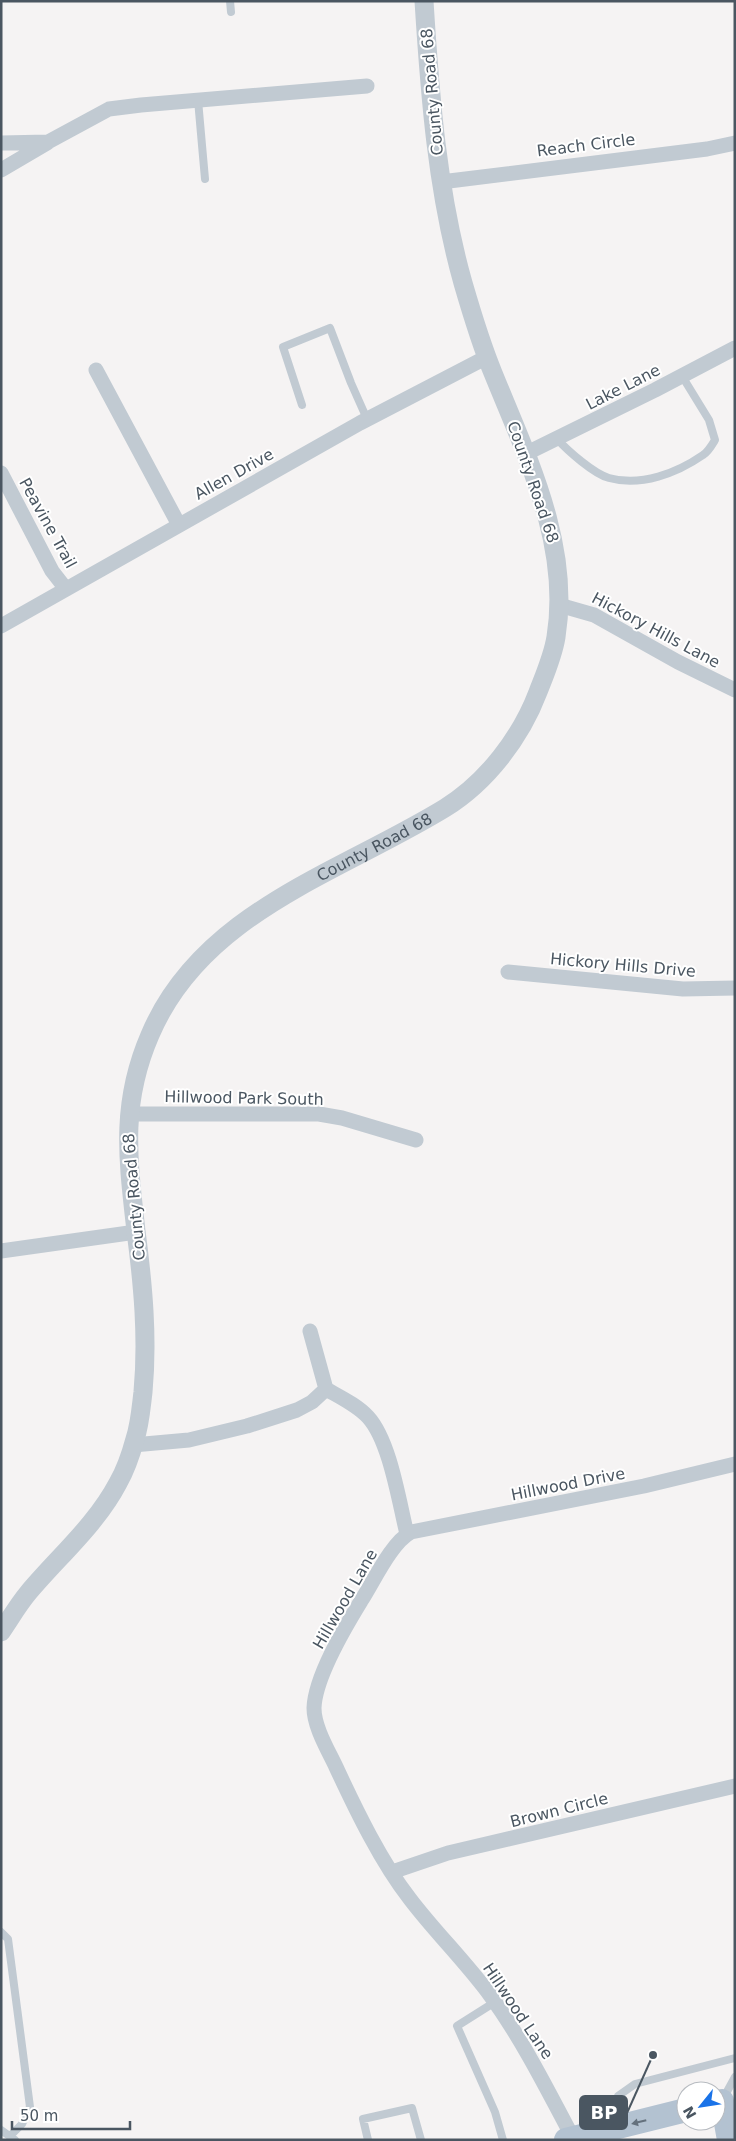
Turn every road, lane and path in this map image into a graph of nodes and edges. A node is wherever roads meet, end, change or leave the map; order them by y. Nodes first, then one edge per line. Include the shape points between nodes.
1 (230, 1) edge
2 (424, 1) edge
3 (231, 12) dead end
4 (367, 86) dead end
5 (198, 100) junction
6 (48, 142) junction
7 (1, 143) edge
8 (735, 144) edge
9 (1, 170) edge
10 (205, 179) dead end
11 (441, 182) junction
12 (735, 348) edge
13 (487, 357) junction
14 (96, 370) dead end
15 (682, 376) junction
16 (302, 405) dead end
17 (368, 420) junction
18 (557, 439) junction
19 (525, 454) junction
20 (1, 473) edge
21 (180, 526) junction
22 (66, 589) junction
23 (559, 605) junction
24 (1, 626) edge
25 (735, 690) edge
26 (508, 972) dead end
27 (735, 988) edge
28 (128, 1114) junction
29 (416, 1140) dead end
30 (136, 1232) junction
31 (1, 1251) edge
32 (310, 1331) dead end
33 (326, 1389) junction
34 (133, 1446) junction
35 (735, 1464) edge
36 (407, 1534) junction
37 (1, 1632) edge
38 (735, 1786) edge
39 (392, 1872) junction
40 (1, 1932) edge
41 (495, 2002) junction
42 (735, 2058) edge
43 (735, 2077) edge
44 (726, 2097) edge
45 (676, 2113) edge
46 (726, 2114) edge
47 (611, 2129) junction
48 (1, 2130) edge
49 (13, 2138) edge
50 (571, 2139) edge
51 (735, 2139) edge
52 (368, 2140) edge
53 (421, 2140) edge
54 (503, 2140) edge
55 (730, 2140) edge

1 - 3 lane
2 - 11 street, County Road 68
4 - 5 street
5 - 6 street via 109,109
5 - 10 lane
6 - 7 street
6 - 9 street
8 - 11 street, Reach Circle
11 - 13 street, County Road 68 via 462,281
12 - 15 street, Lake Lane
13 - 17 street, Allen Drive
13 - 19 street, County Road 68
14 - 21 street
15 - 18 street, Lake Lane
15 - 18 lane via 709,420 715,440 705,454 661,477 636,481 608,478 571,454
16 - 17 lane via 283,347 330,328
17 - 21 street, Allen Drive
18 - 19 street, Lake Lane
19 - 23 street, County Road 68 via 553,536
20 - 22 street, Peavine Trail via 52,571
21 - 22 street, Allen Drive
22 - 24 street, Allen Drive
23 - 25 street, Hickory Hills Lane via 594,615
23 - 28 street, County Road 68 via 550,662 530,712 502,755 449,805 273,902 208,951 181,981 154,1024 140,1060
26 - 27 street, Hickory Hills Drive via 683,989
28 - 29 street, Hillwood Park South via 320,1114
28 - 30 street, County Road 68 via 129,1174
30 - 31 street
30 - 34 street, County Road 68 via 145,1324 145,1367 138,1432
32 - 33 street
33 - 34 street via 297,1410 247,1426 189,1440
33 - 36 street via 362,1411 374,1426 391,1469
34 - 37 street, County Road 68 via 124,1471 105,1505 25,1596
35 - 36 street, Hillwood Drive via 644,1486
36 - 39 street, Hillwood Lane via 397,1544 347,1624 318,1687 314,1709 326,1746
38 - 39 street, Brown Circle via 448,1853
39 - 41 street, Hillwood Lane via 409,1898
40 - 49 lane via 8,1939 30,2107
41 - 50 street, Hillwood Lane via 538,2073
41 - 54 lane via 457,2026 495,2112
42 - 47 lane via 635,2084 618,2096
43 - 44 lane
45 -> 47 main road
46 - 55 main road
47 - 50 main road
48 - 49 lane
51 - 55 main road
52 - 53 lane via 362,2119 412,2108

